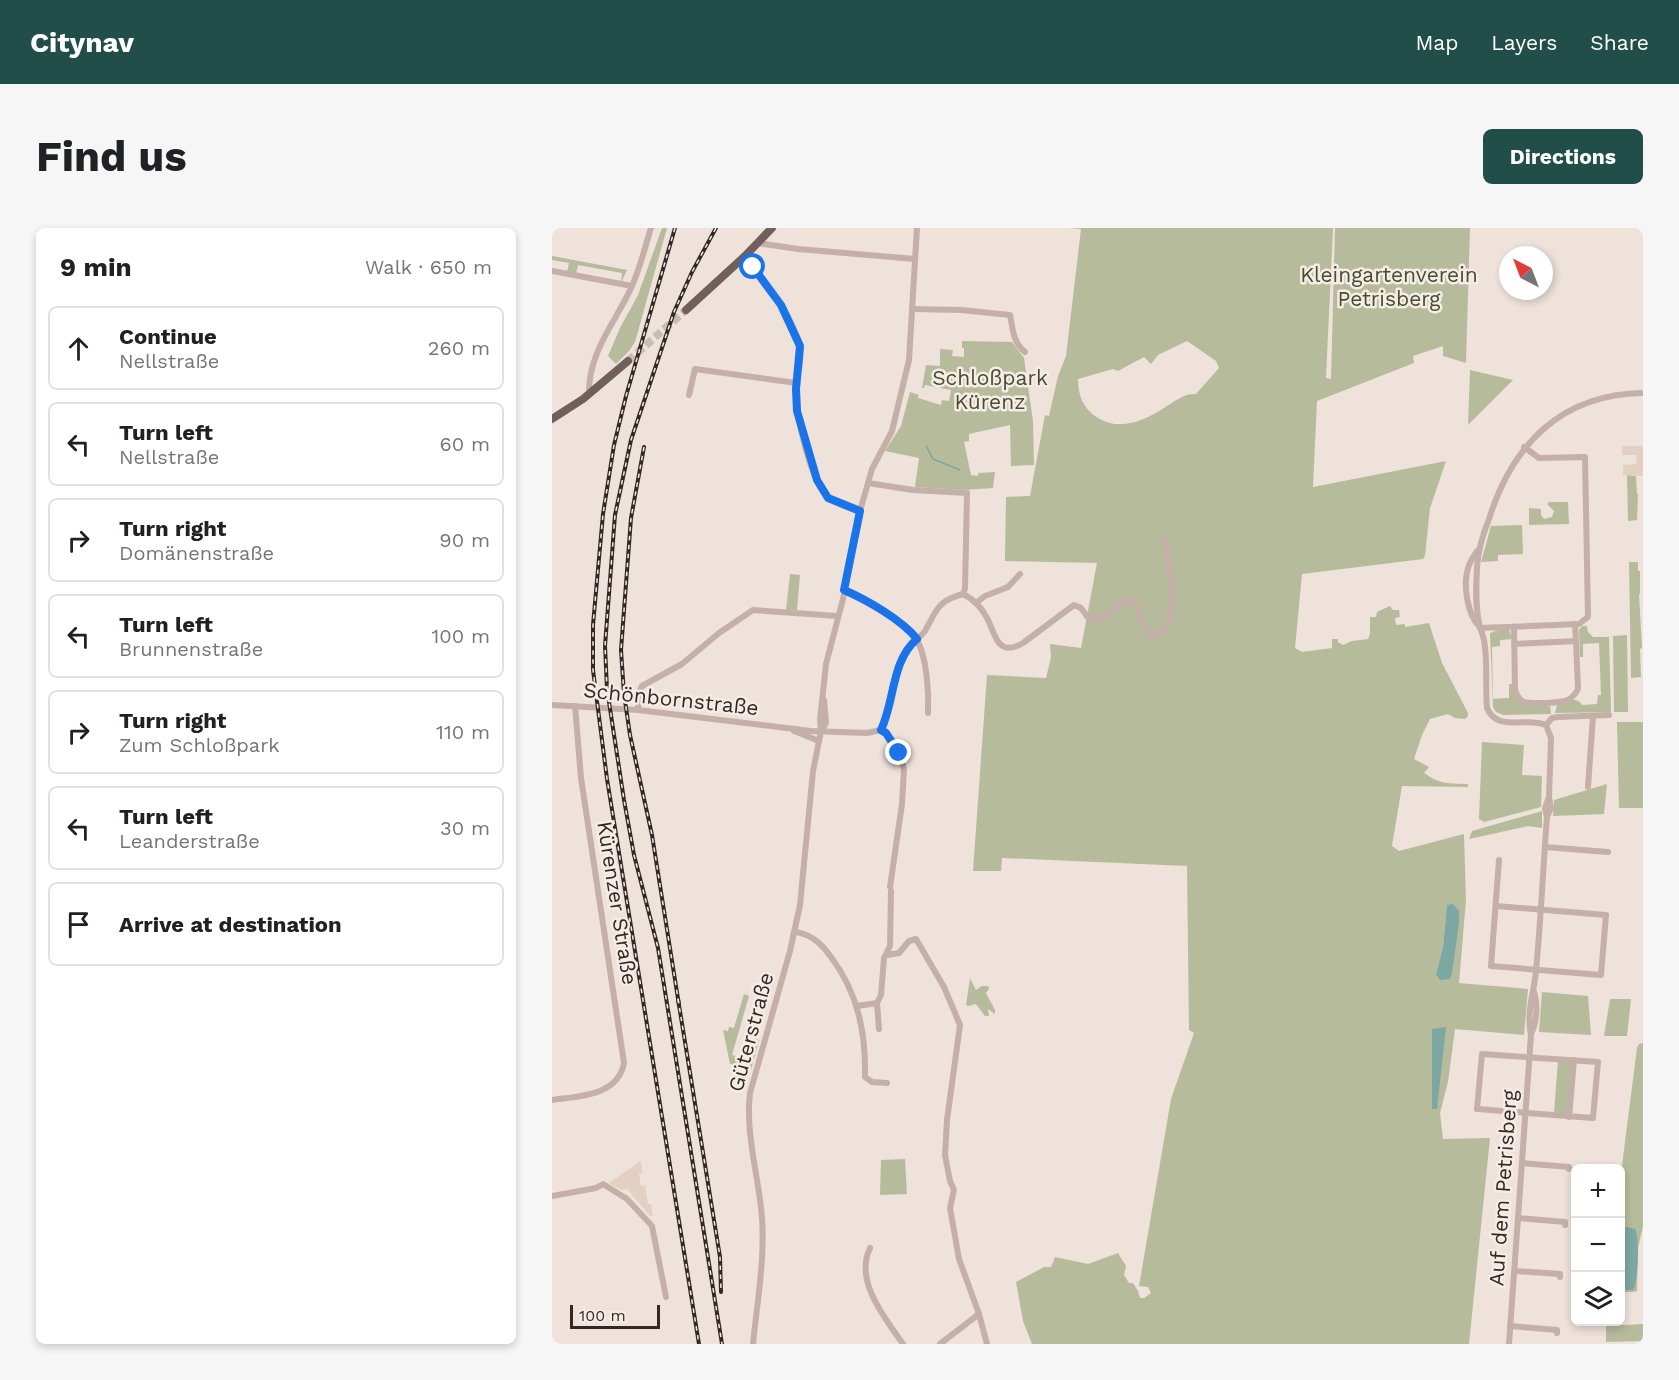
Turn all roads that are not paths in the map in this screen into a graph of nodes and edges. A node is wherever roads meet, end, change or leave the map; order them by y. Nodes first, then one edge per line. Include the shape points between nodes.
1 (651, 228) edge
2 (772, 228) edge
3 (917, 228) edge
4 (758, 243) junction
5 (745, 256) junction
6 (915, 259) junction
7 (552, 271) edge
8 (632, 286) junction
9 (912, 309) junction
10 (686, 310) tunnel mouth
11 (1025, 352) dead end
12 (628, 361) tunnel mouth
13 (591, 372) junction
14 (796, 383) junction
15 (598, 385) junction
16 (1643, 393) edge
17 (589, 394) junction
18 (689, 395) dead end
19 (552, 419) edge
20 (1524, 447) junction
21 (868, 483) junction
22 (860, 511) junction
23 (1166, 537) dead end
24 (1020, 574) dead end
25 (844, 590) junction
26 (963, 594) junction
27 (976, 603) junction
28 (837, 616) junction
29 (1575, 624) junction
30 (1514, 627) junction
31 (1480, 628) junction
32 (917, 639) junction
33 (1576, 641) junction
34 (1514, 644) junction
35 (1552, 702) junction
36 (552, 705) edge
37 (574, 706) junction
38 (638, 710) junction
39 (928, 713) dead end
40 (1609, 715) dead end
41 (1593, 716) junction
42 (1552, 718) junction
43 (1545, 726) junction
44 (786, 727) junction
45 (881, 730) junction
46 (821, 731) junction
47 (819, 741) junction
48 (1588, 787) dead end
49 (1545, 847) junction
50 (1608, 852) dead end
51 (1499, 860) dead end
52 (1496, 906) junction
53 (1540, 909) junction
54 (794, 932) junction
55 (887, 955) junction
56 (1536, 970) junction
57 (877, 1003) junction
58 (857, 1006) junction
59 (879, 1029) dead end
60 (1529, 1057) junction
61 (1574, 1060) junction
62 (887, 1083) dead end
63 (552, 1100) edge
64 (1525, 1113) junction
65 (1569, 1117) junction
66 (1522, 1164) junction
67 (1569, 1169) dead end
68 (552, 1196) edge
69 (1518, 1218) junction
70 (1565, 1225) dead end
71 (870, 1248) dead end
72 (1515, 1270) junction
73 (1560, 1277) dead end
74 (666, 1297) dead end
75 (979, 1314) junction
76 (1510, 1326) junction
77 (1557, 1333) dead end
78 (753, 1344) edge
79 (903, 1344) edge
80 (940, 1344) edge
81 (987, 1344) edge
82 (1509, 1344) edge

1 - 8 street
2 - 4 main road
3 - 6 street, Güterstraße
4 - 5 main road
4 - 6 street
5 - 10 main road
5 - 14 street via 774,294 797,339 800,350
6 - 9 street, Güterstraße
7 - 8 street
8 - 13 street via 598,350
9 - 11 street via 1010,315 1015,340
9 - 21 street, Güterstraße via 909,360 892,430
12 - 15 main road
13 - 15 street
13 - 17 street
14 - 18 street via 694,369
14 - 22 street via 797,411 820,487 833,501
15 - 17 main road
16 - 20 street via 1608,397 1575,408 1547,425
17 - 19 main road
20 - 29 street via 1539,458 1585,457 1588,617
20 - 31 street via 1500,487 1480,546
21 - 22 street, Güterstraße
21 - 26 street via 967,493 967,582
22 - 25 street, Güterstraße
23 - 27 street via 1171,619 1157,636 1148,635 1135,603 1127,600 1109,614 1092,620 1074,605 1023,643 1010,648 996,640
24 - 27 street via 1008,587
25 - 28 street, Güterstraße
25 - 32 street via 870,603
26 - 27 street
26 - 32 street via 938,607
28 - 38 street via 753,610 682,664 642,686
28 - 46 street, Güterstraße via 826,664
29 - 30 street
29 - 33 street
30 - 31 street
30 - 34 street
31 - 43 street via 1490,715 1503,722
32 - 39 street via 925,662
32 - 45 street via 901,661
33 - 34 street
33 - 35 street via 1577,691 1567,700
34 - 35 street via 1518,696 1527,702
35 - 42 street
36 - 37 street, Schönbornstraße
37 - 38 street, Schönbornstraße
37 - 63 street, Kürenzer Straße via 581,778 624,1063 618,1080 608,1089
38 - 44 street, Schönbornstraße
40 - 41 street
41 - 42 street
41 - 48 street
42 - 43 street
43 - 49 street, Auf dem Petrisberg via 1551,738 1551,808
44 - 46 street, Schönbornstraße
44 - 47 street, Schönbornstraße
45 - 46 street, Schönbornstraße
45 - 55 street via 899,753 904,769 890,889
46 - 47 street, Güterstraße
47 - 54 street, Güterstraße
49 - 50 street
49 - 53 street, Auf dem Petrisberg
51 - 52 street
52 - 53 street
52 - 56 street via 1491,966
53 - 56 street, Auf dem Petrisberg
53 - 56 street via 1606,915 1601,975
54 - 58 street via 814,938 827,951
54 - 78 street, Güterstraße via 754,1074 749,1106 762,1223
55 - 57 street
55 - 75 street via 899,953 916,939 935,969 960,1025 945,1152 954,1190 950,1208 955,1240
56 - 60 street, Auf dem Petrisberg
57 - 58 street
57 - 59 street
58 - 62 street via 864,1039 865,1077
60 - 61 street
60 - 64 street, Auf dem Petrisberg
60 - 64 street via 1482,1054 1477,1109
61 - 65 street
61 - 65 street via 1598,1062 1593,1118
64 - 65 street
64 - 66 street, Auf dem Petrisberg
66 - 67 street
66 - 69 street, Auf dem Petrisberg
68 - 74 street via 603,1184 621,1194 651,1226
69 - 70 street
69 - 72 street, Auf dem Petrisberg
71 - 79 street via 865,1267 873,1294
72 - 73 street
72 - 76 street, Auf dem Petrisberg
75 - 80 street
75 - 81 street
76 - 77 street
76 - 82 street, Auf dem Petrisberg

